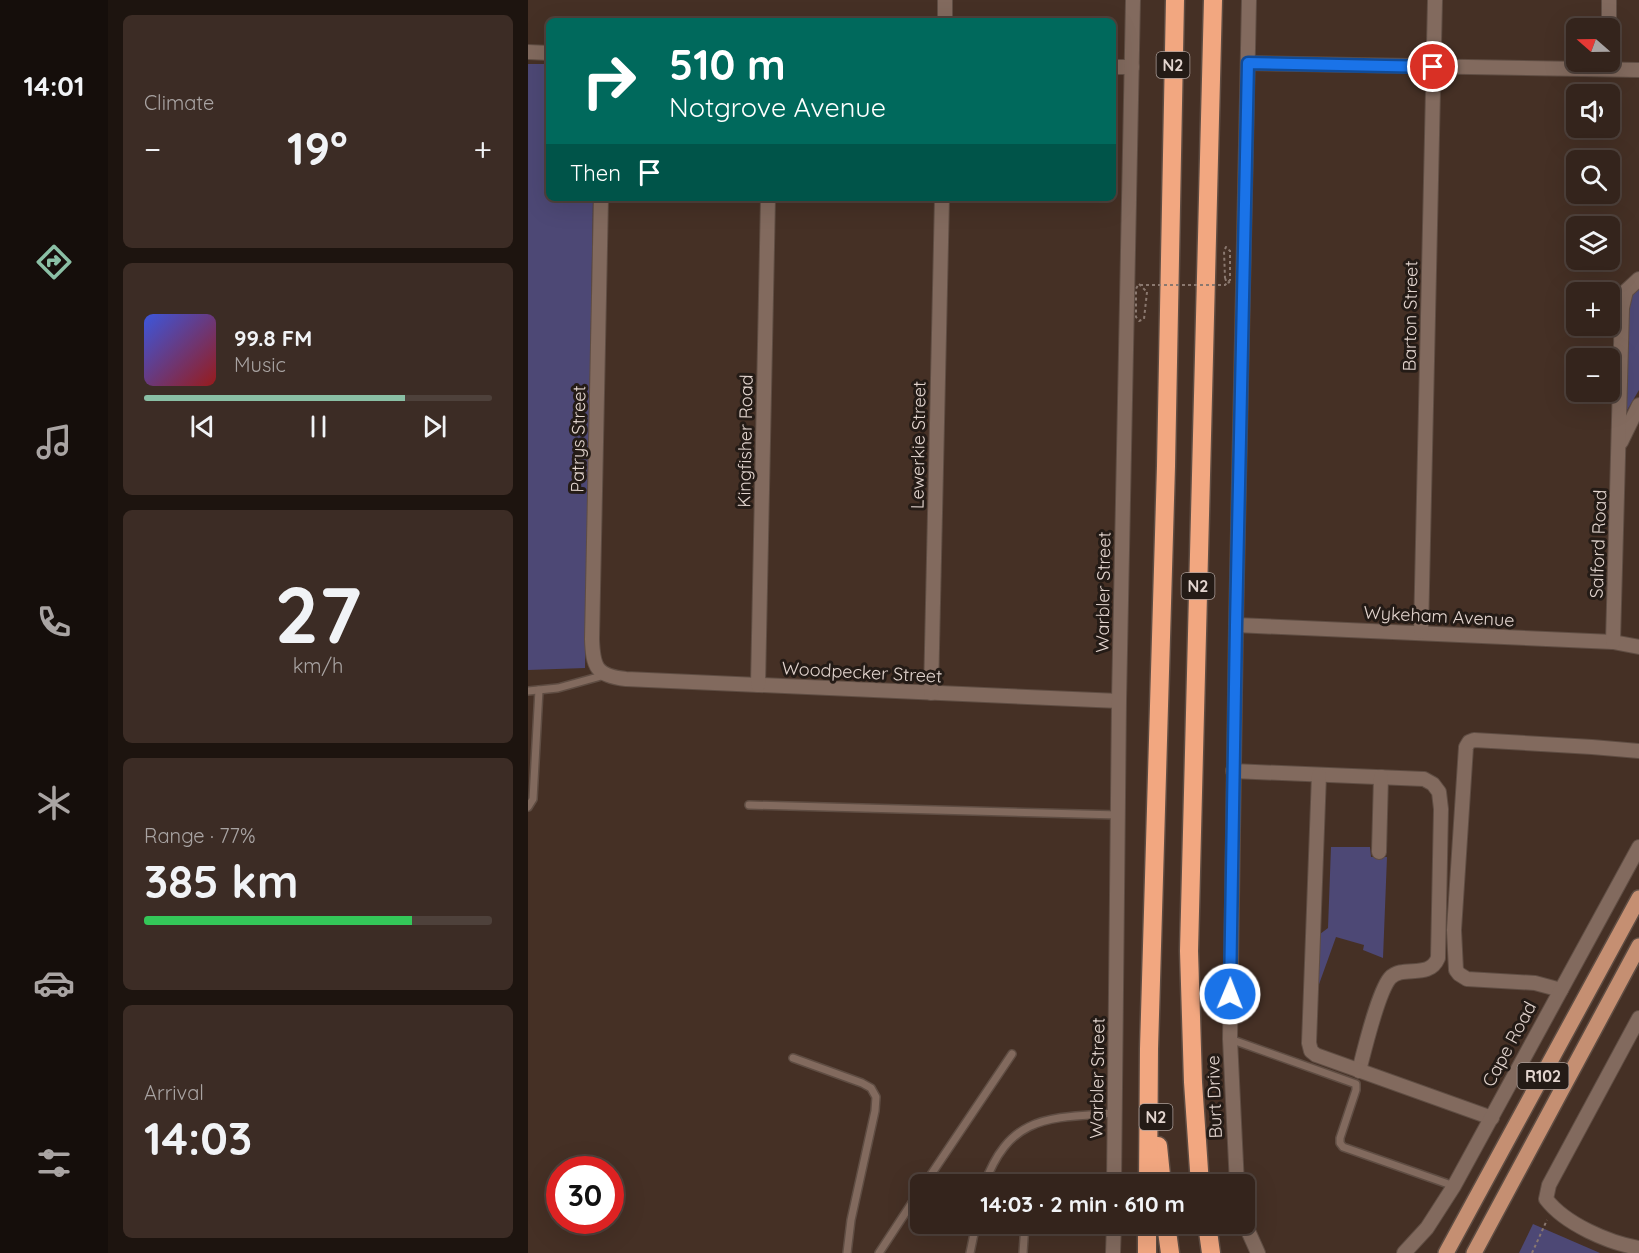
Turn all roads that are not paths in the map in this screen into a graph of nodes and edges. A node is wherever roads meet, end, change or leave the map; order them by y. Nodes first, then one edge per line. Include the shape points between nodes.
1 (945, 0) edge
2 (1133, 0) edge
3 (1166, 0) edge
4 (1175, 0) edge
5 (1213, 0) edge
6 (1249, 0) edge
7 (1435, 0) edge
8 (1609, 0) edge
9 (945, 18) edge
10 (1609, 18) edge
11 (528, 52) edge
12 (546, 53) edge
13 (1248, 63) junction
14 (1566, 65) edge
15 (1116, 67) edge
16 (1433, 67) junction
17 (1620, 67) edge
18 (1132, 68) junction
19 (1639, 70) edge
20 (1172, 131) junction
21 (602, 201) edge
22 (768, 201) edge
23 (942, 201) edge
24 (1639, 279) edge
25 (1639, 405) edge
26 (1619, 447) junction
27 (1236, 625) junction
28 (1421, 633) junction
29 (1613, 642) junction
30 (1639, 647) edge
31 (605, 675) junction
32 (758, 685) junction
33 (539, 690) junction
34 (528, 691) edge
35 (931, 693) junction
36 (1119, 701) junction
37 (1639, 752) edge
38 (1233, 771) junction
39 (1319, 775) junction
40 (1381, 777) junction
41 (748, 805) dead end
42 (528, 807) edge
43 (1118, 815) junction
44 (1639, 847) edge
45 (1379, 852) dead end
46 (1639, 898) edge
47 (1639, 946) edge
48 (1561, 990) junction
49 (1639, 1018) edge
50 (1230, 1039) junction
51 (1149, 1049) junction
52 (1012, 1054) dead end
53 (793, 1058) dead end
54 (1359, 1071) junction
55 (1115, 1113) junction
56 (1492, 1118) junction
57 (931, 1174) edge
58 (990, 1174) edge
59 (1114, 1174) edge
60 (1148, 1174) edge
61 (1161, 1174) edge
62 (1200, 1174) edge
63 (1236, 1174) edge
64 (1454, 1186) junction
65 (910, 1206) edge
66 (974, 1234) edge
67 (1024, 1234) edge
68 (1114, 1234) edge
69 (1147, 1234) edge
70 (1167, 1234) edge
71 (1205, 1234) edge
72 (1207, 1234) edge
73 (1249, 1234) edge
74 (1639, 1248) edge
75 (847, 1253) edge
76 (879, 1253) edge
77 (970, 1253) edge
78 (1023, 1253) edge
79 (1113, 1253) edge
80 (1147, 1253) edge
81 (1170, 1253) edge
82 (1206, 1253) edge
83 (1211, 1253) edge
84 (1258, 1253) edge
85 (1404, 1253) edge
86 (1446, 1253) edge
87 (1474, 1253) edge

1 - 9 street
2 - 18 street, Warbler Street
3 - 20 highway
4 - 20 highway, N2
5 - 62 highway, N2 via 1189,951
6 - 13 street, Burt Drive
7 - 16 street, Barton Street
8 - 10 street
11 - 12 street
13 - 16 street
13 - 27 street, Burt Drive
14 - 16 street
15 - 18 street
16 - 28 street, Barton Street
17 - 19 street
18 - 36 street, Warbler Street
20 - 51 highway, N2
21 - 31 street, Patrys Street via 592,639 595,666
22 - 32 street, Kingfisher Road
23 - 35 street, Lewerkie Street
24 - 26 street, Salford Road via 1626,291 1622,308
25 - 26 street, Salford Road
26 - 29 street, Salford Road
27 - 28 street, Wykeham Avenue
27 - 38 street, Burt Drive
28 - 29 street, Wykeham Avenue
29 - 30 street, Wykeham Avenue
31 - 32 street, Woodpecker Street
31 - 33 lane via 579,684
32 - 35 street, Woodpecker Street
33 - 34 lane
33 - 42 lane via 533,799
35 - 36 street, Woodpecker Street
36 - 43 street, Warbler Street
37 - 48 street via 1474,740 1466,747 1454,930 1456,970 1467,979 1534,983
38 - 39 street
38 - 50 street, Burt Drive
39 - 40 street
39 - 54 street via 1310,1047 1316,1055
40 - 45 street
40 - 54 street via 1424,779 1439,792 1438,958 1426,970 1400,973 1387,981
41 - 43 lane
43 - 55 street, Warbler Street
44 - 48 street, Cape Road
46 - 86 main road, R102
47 - 87 main road, R102
48 - 56 street, Cape Road
49 - 74 street via 1549,1185 1546,1199 1567,1219 1622,1245
50 - 63 street, Burt Drive
50 - 64 lane via 1356,1084 1340,1138 1343,1147
51 - 60 highway
51 - 61 highway, N2
52 - 57 lane
53 - 75 lane via 862,1083 876,1097
54 - 56 street
55 - 58 lane via 1059,1117 1025,1128 1004,1145
55 - 59 street, Warbler Street
56 - 64 street, Cape Road
64 - 85 street, Cape Road via 1427,1228
65 - 76 lane
66 - 77 lane
67 - 78 lane
68 - 79 street
69 - 80 highway
70 - 81 highway
71 - 82 highway
72 - 83 highway
73 - 84 street

